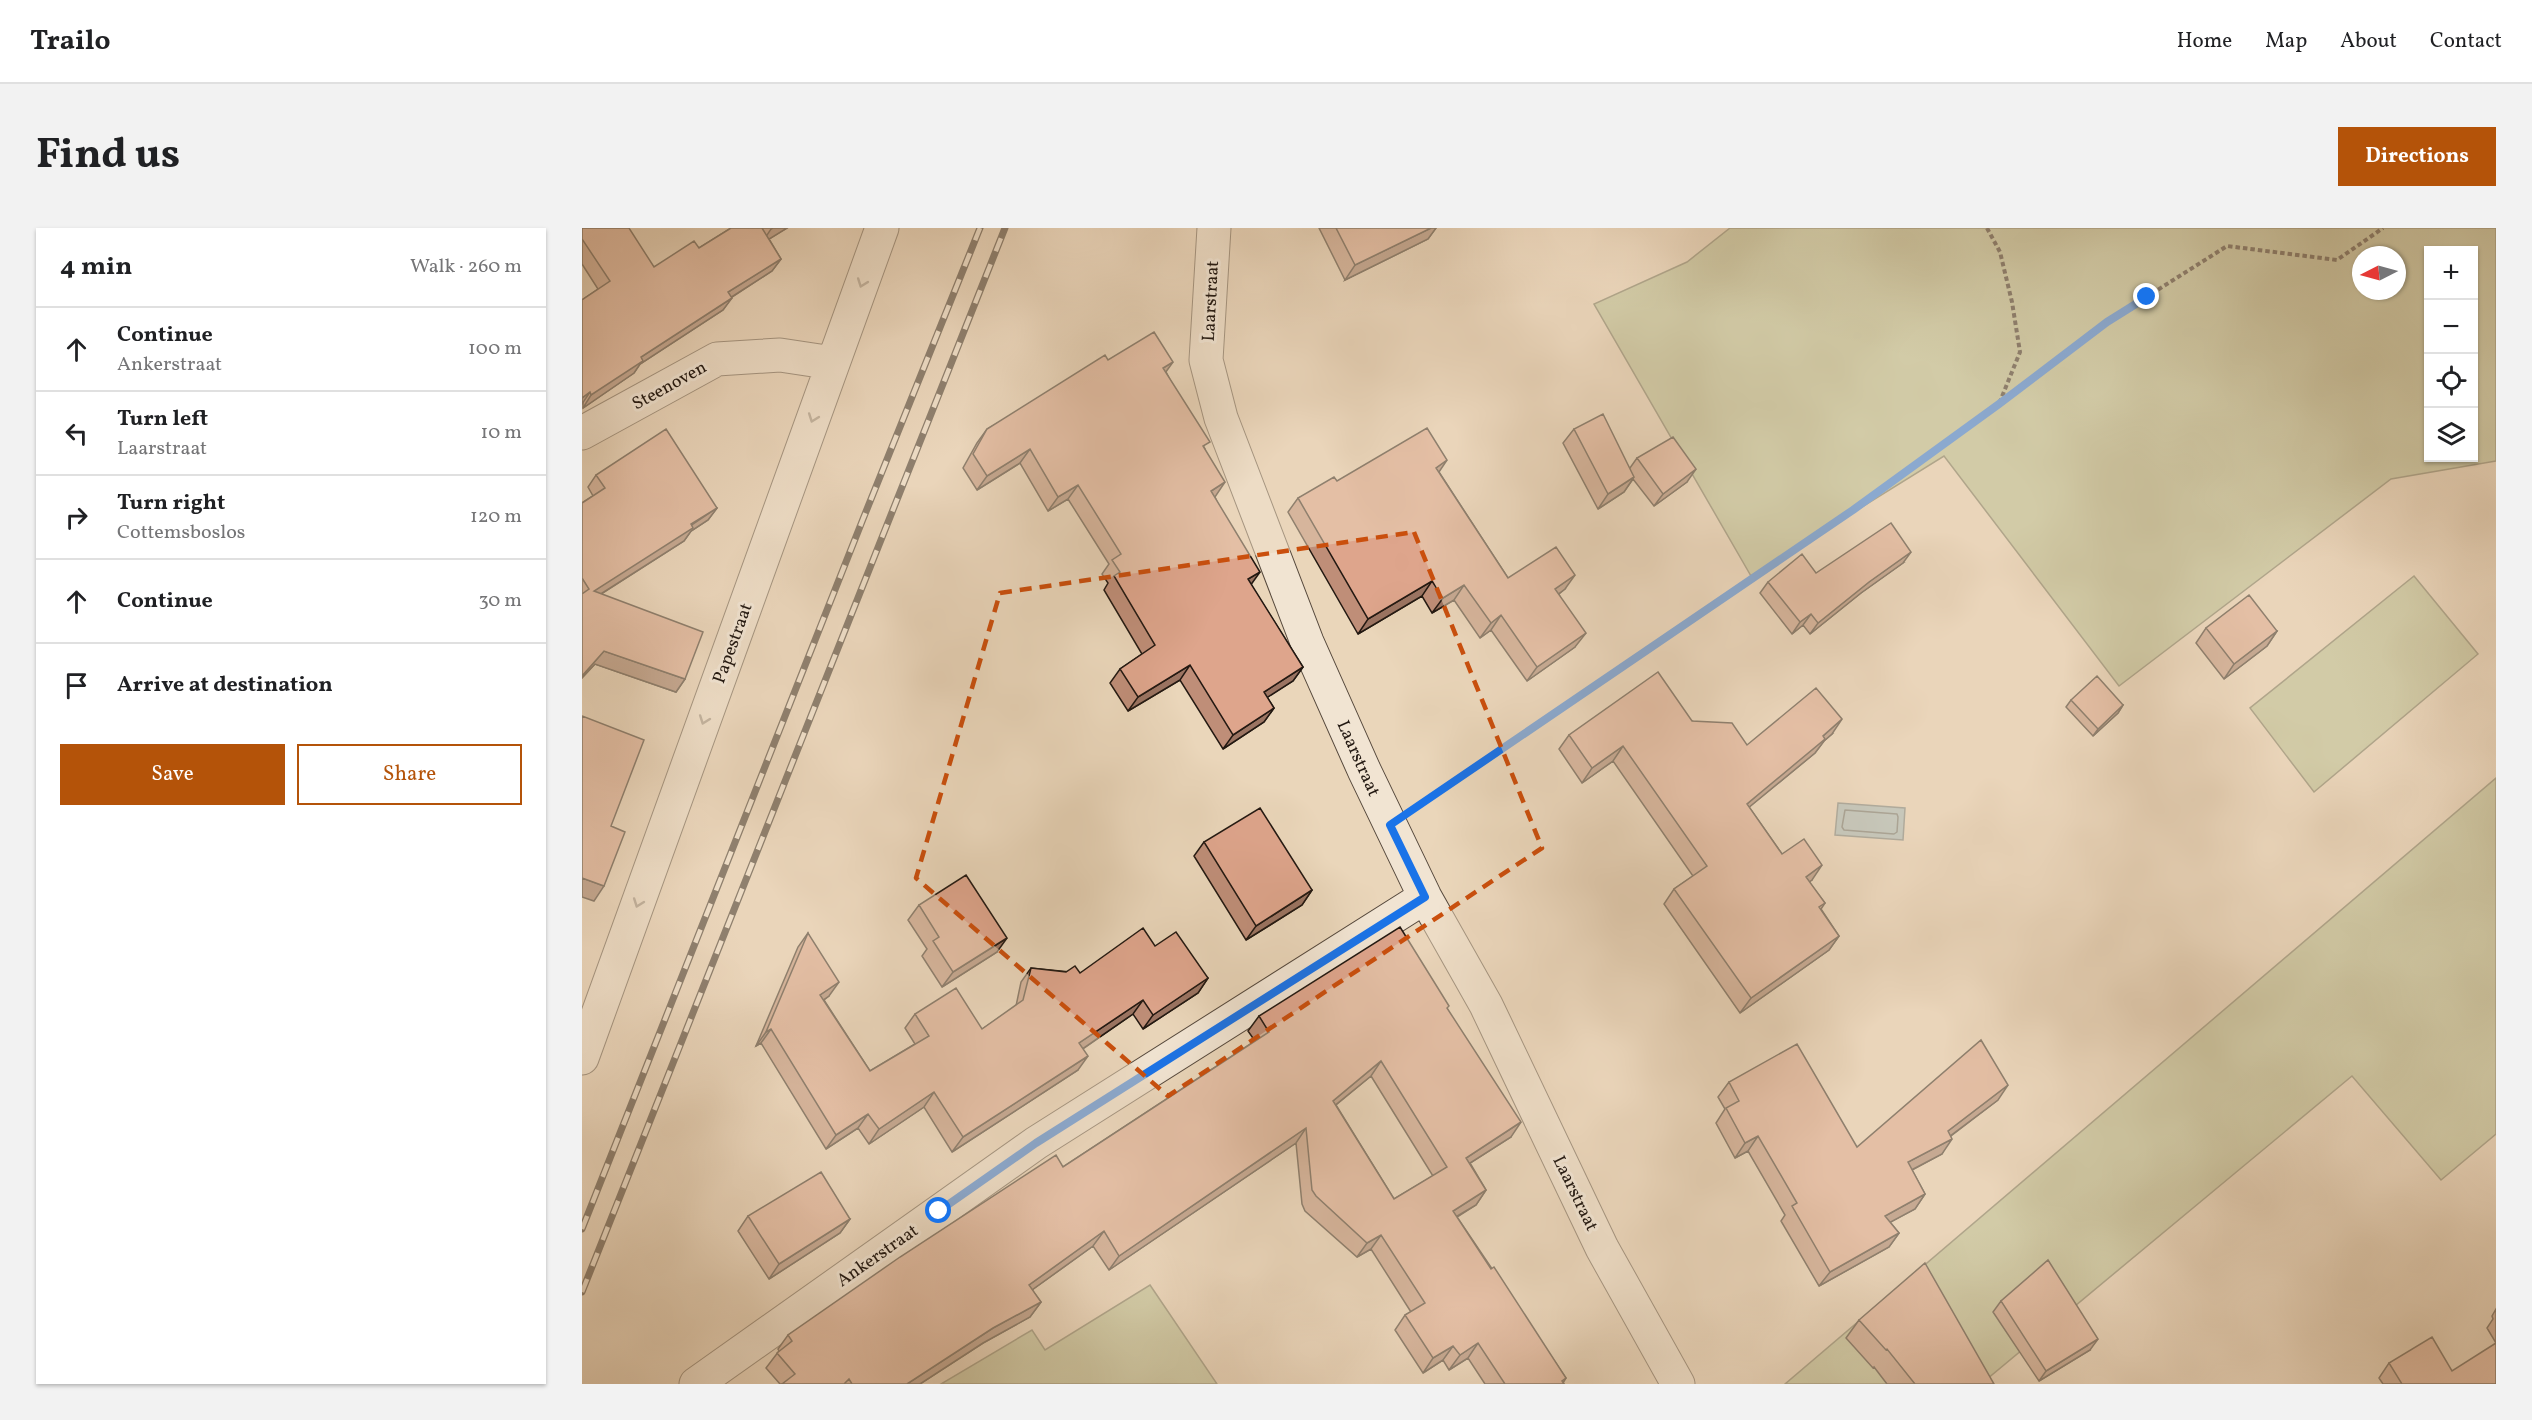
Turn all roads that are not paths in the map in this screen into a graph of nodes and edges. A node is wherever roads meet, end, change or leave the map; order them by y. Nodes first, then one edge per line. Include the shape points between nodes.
1 (882, 228) edge
2 (1214, 228) edge
3 (833, 363) junction
4 (582, 433) edge
5 (1425, 897) junction
6 (582, 1058) edge
7 (696, 1384) edge
8 (1678, 1384) edge

1 -> 3 street, Papestraat
2 - 5 street, Laarstraat via 1206,360 1221,418 1308,642
3 - 4 street, Steenoven via 780,355 717,358
3 -> 6 street, Papestraat
5 - 7 street, Ankerstraat via 1036,1143
5 - 8 street, Laarstraat via 1486,1005 1602,1248

